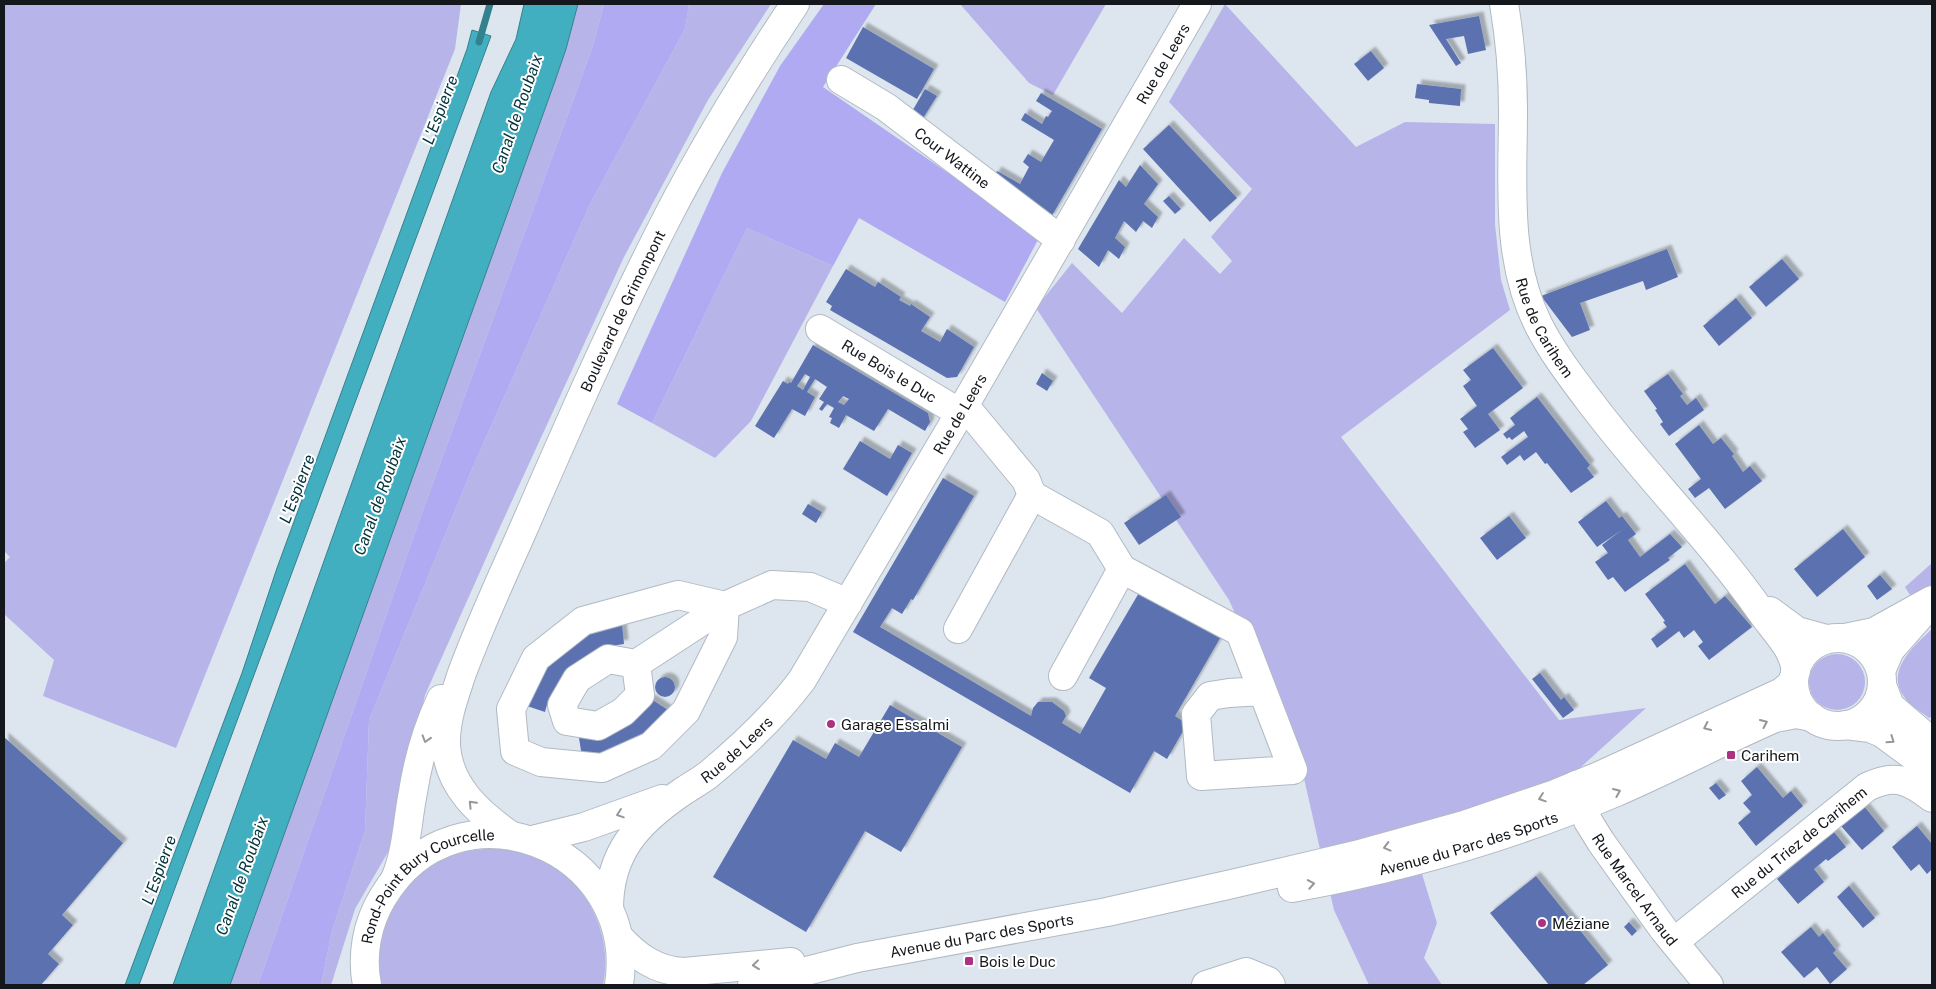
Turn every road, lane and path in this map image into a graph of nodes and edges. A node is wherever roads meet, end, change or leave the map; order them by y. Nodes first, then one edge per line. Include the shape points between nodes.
1 (795, 4) edge
2 (1197, 4) edge
3 (1504, 4) edge
4 (841, 80) dead end
5 (1061, 240) junction
6 (820, 329) dead end
7 (962, 409) junction
8 (1032, 495) junction
9 (1122, 569) junction
10 (1745, 588) junction
11 (1932, 600) edge
12 (848, 603) junction
13 (1932, 605) edge
14 (725, 606) junction
15 (958, 629) dead end
16 (477, 632) junction
17 (1836, 639) junction
18 (636, 664) dead end
19 (1795, 675) junction
20 (1063, 676) dead end
21 (1882, 678) junction
22 (1262, 691) dead end
23 (1812, 717) junction
24 (1846, 725) junction
25 (1932, 742) edge
26 (1932, 770) edge
27 (682, 792) junction
28 (1579, 795) junction
29 (1932, 798) edge
30 (521, 837) junction
31 (395, 880) junction
32 (609, 909) junction
33 (618, 936) junction
34 (1674, 942) junction
35 (857, 958) junction
36 (363, 980) edge
37 (619, 985) edge
38 (752, 985) edge
39 (1206, 985) edge
40 (1271, 985) edge
41 (1709, 985) edge

1 - 16 main road, Boulevard de Grimonpont via 744,83 663,225 604,347
2 - 5 main road, Rue de Leers
3 - 10 main road, Rue de Carihem via 1512,91 1514,230 1528,302 1549,344 1593,406
4 - 5 main road, Cour Wattine via 886,107
5 - 7 main road, Rue de Leers
6 - 7 main road, Rue Bois le Duc
7 - 8 main road, Rue Bois le Duc via 1026,480
7 - 12 main road, Rue de Leers
8 - 9 main road via 1100,533
8 - 15 main road
9 - 20 main road
9 - 22 main road via 1240,632
10 - 17 main road, Rue de Carihem via 1797,631
10 - 19 main road, Rue de Carihem via 1787,646 1794,660
11 - 17 main road via 1874,632
12 - 14 main road via 810,587 772,585
12 - 27 main road, Rue de Leers via 802,680 774,715 727,759
13 - 21 main road via 1895,643 1885,658
14 - 14 main road via 678,595 582,621 536,658 511,709 515,751 541,762 602,768 651,746 686,711 724,636
14 - 18 main road
30 -> 16 main road, Boulevard de Grimonpont via 472,805 460,790 446,748 450,710
16 -> 31 main road, Boulevard de Grimonpont via 441,700 426,737 412,792 404,853
17 - 19 main road via 1814,645 1804,653
17 - 21 main road via 1866,647 1875,658
19 - 23 main road via 1798,700
19 -> 28 main road, Avenue du Parc des Sports via 1787,688 1774,696 1632,762
21 - 24 main road via 1879,700 1871,712
21 - 25 main road via 1890,706
23 - 24 main road via 1831,725
28 -> 23 main road, Avenue du Parc des Sports via 1660,773 1775,718 1796,714
24 -> 26 main road via 1882,733
27 -> 30 main road, Rue de Leers via 584,827
27 - 32 main road, Rue de Leers via 648,818 620,854 612,876
28 - 34 main road, Rue Marcel Arnaud via 1588,821 1601,842
28 - 35 main road, Avenue du Parc des Sports via 1521,829 1412,862 1345,878 1264,893 1107,912
29 - 34 main road, Rue du Triez de Carihem via 1908,781 1893,778 1867,787
30 - 31 main road, Rond-Point Bury Courcelle via 481,834 446,842 416,860
30 - 32 main road, Rond-Point Bury Courcelle via 557,850 578,866 596,886
31 - 36 main road, Rond-Point Bury Courcelle via 380,902 370,927
32 - 33 main road, Rond-Point Bury Courcelle
35 -> 33 main road, Avenue du Parc des Sports via 678,972 651,964
33 - 37 main road, Rond-Point Bury Courcelle via 621,960
34 - 41 main road, Rue Marcel Arnaud
35 - 38 main road, Avenue du Parc des Sports
39 - 40 main road via 1246,972

